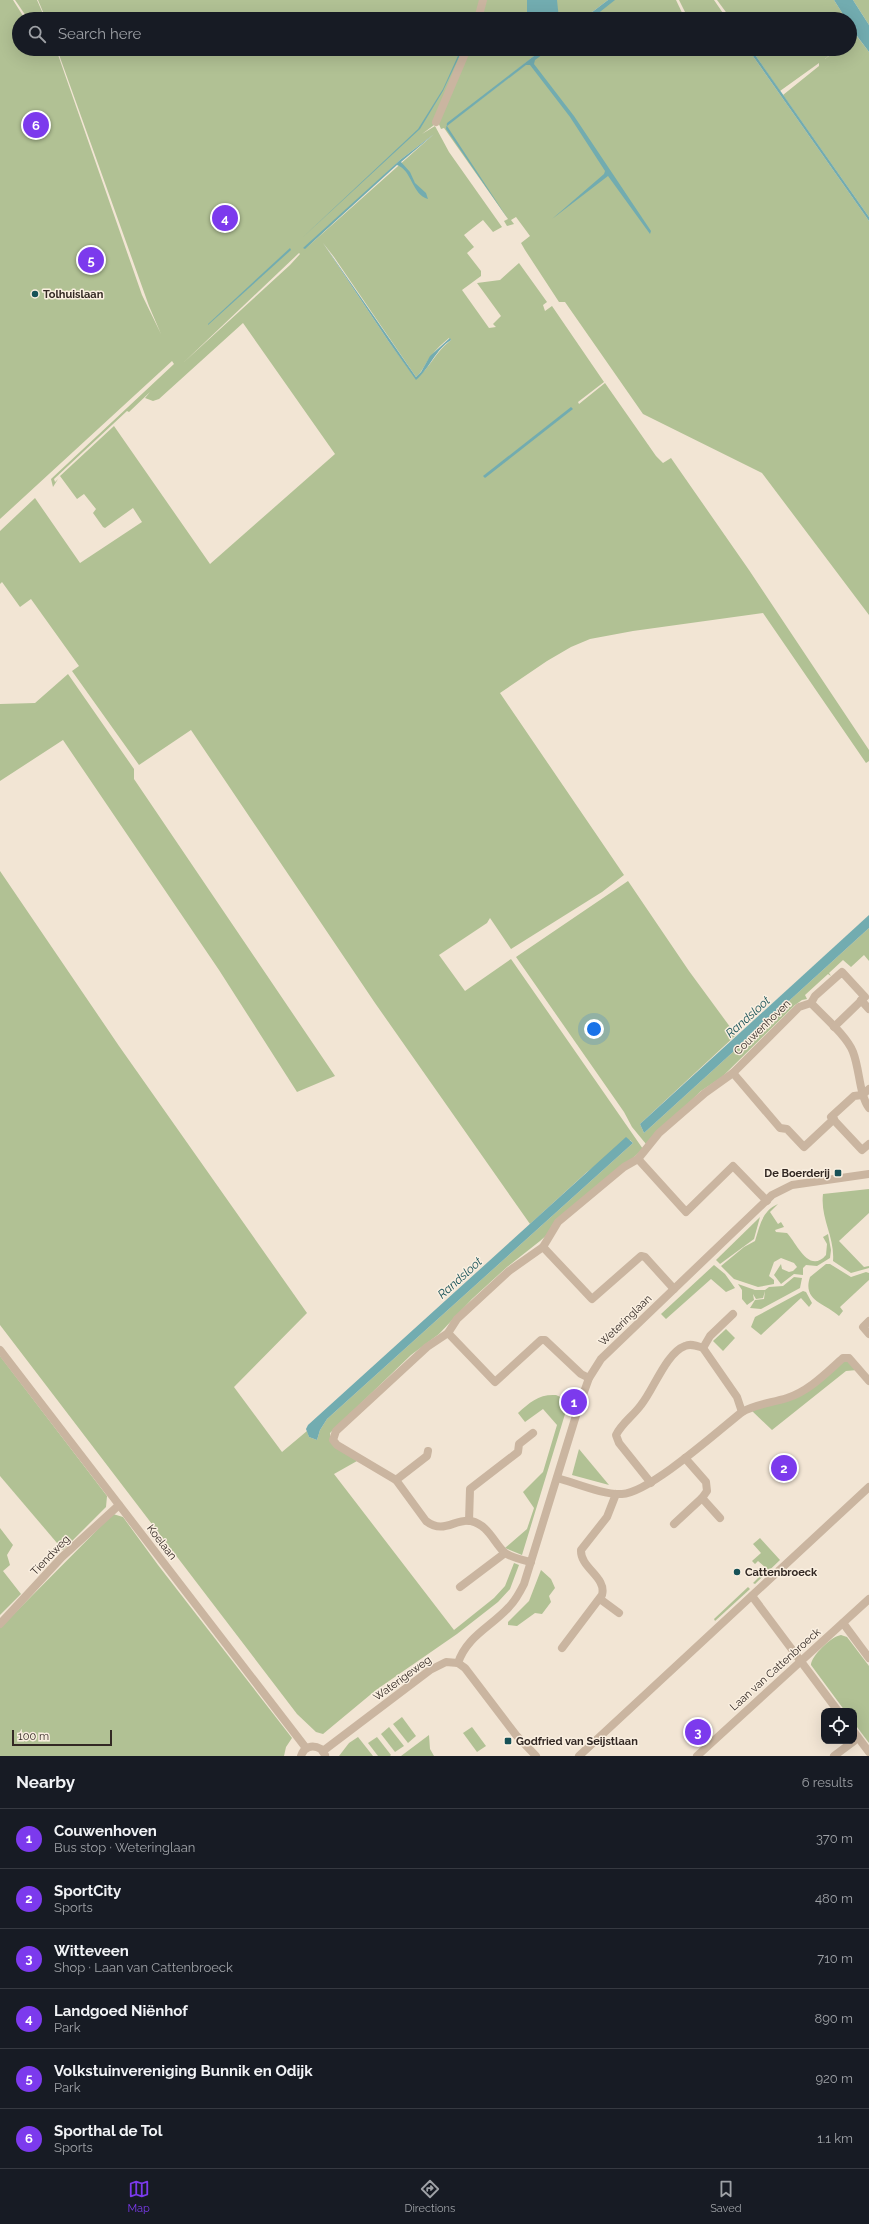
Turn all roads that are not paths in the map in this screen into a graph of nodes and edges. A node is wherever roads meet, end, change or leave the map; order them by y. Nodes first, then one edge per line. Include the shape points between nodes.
1 (483, 0) edge
2 (480, 12) edge
3 (465, 56) edge
4 (436, 122) dead end
5 (861, 1000) junction
6 (810, 1003) junction
7 (869, 1009) edge
8 (834, 1027) junction
9 (733, 1073) junction
10 (869, 1089) edge
11 (862, 1095) junction
12 (869, 1108) edge
13 (834, 1120) junction
14 (869, 1144) edge
15 (638, 1160) junction
16 (869, 1174) edge
17 (767, 1201) junction
18 (543, 1247) junction
19 (674, 1289) junction
20 (733, 1314) dead end
21 (869, 1321) edge
22 (448, 1333) junction
23 (869, 1334) edge
24 (703, 1348) junction
25 (0, 1350) edge
26 (589, 1378) junction
27 (869, 1380) edge
28 (742, 1412) junction
29 (533, 1433) dead end
30 (428, 1451) dead end
31 (685, 1458) junction
32 (557, 1478) junction
33 (396, 1480) junction
34 (651, 1483) junction
35 (869, 1487) edge
36 (616, 1494) junction
37 (702, 1498) junction
38 (119, 1505) junction
39 (720, 1518) dead end
40 (470, 1521) junction
41 (674, 1524) dead end
42 (505, 1553) junction
43 (531, 1562) junction
44 (460, 1587) dead end
45 (752, 1596) junction
46 (600, 1599) junction
47 (869, 1599) edge
48 (619, 1613) dead end
49 (843, 1623) junction
50 (0, 1624) edge
51 (562, 1648) dead end
52 (869, 1658) edge
53 (801, 1660) junction
54 (458, 1663) junction
55 (836, 1708) edge
56 (857, 1740) edge
57 (848, 1744) edge
58 (306, 1748) junction
59 (869, 1752) edge
60 (324, 1754) edge
61 (302, 1756) edge
62 (536, 1756) edge
63 (579, 1756) edge
64 (697, 1756) edge
65 (834, 1756) edge

1 - 2 street
3 - 4 street
5 - 6 street, Couwenhoven via 865,997 842,972
5 - 7 street, Couwenhoven
5 - 8 street
6 - 8 street
6 - 9 street, Couwenhoven via 799,1007
8 - 11 street via 852,1050 861,1076
9 - 13 street via 780,1128 787,1129 804,1147
9 - 15 street, Couwenhoven via 705,1093 659,1133
10 - 11 street
11 - 12 street
11 - 13 street via 854,1096 831,1117
13 - 14 street via 862,1150
15 - 17 street via 686,1212 733,1166
15 - 18 street, Couwenhoven via 624,1167 558,1222
16 - 17 street, Weteringlaan via 792,1186 778,1192
17 - 19 street, Weteringlaan
18 - 19 street via 592,1299 641,1256 645,1257
18 - 22 street, Couwenhoven via 509,1271 456,1319
19 - 26 street, Weteringlaan via 614,1344
20 - 24 street via 710,1336
21 - 23 street via 863,1327
22 - 26 street via 495,1382 541,1340 545,1340 581,1374
22 - 33 street, Couwenhoven via 427,1347 388,1382 334,1436 333,1440 337,1446
24 - 28 street via 737,1397
24 - 34 street via 685,1346 673,1355 648,1397 620,1427 616,1435 619,1444
25 - 38 street, Koelaan
26 - 32 street, Weteringlaan
27 - 28 street via 849,1358 843,1358 800,1393 752,1406
28 - 31 street
29 - 40 street via 519,1444 518,1452 470,1489
30 - 33 street via 427,1456
31 - 34 street
31 - 37 street via 706,1482 707,1490
32 - 36 street
32 - 43 street, Weteringlaan
33 - 40 street, Couwenhoven via 432,1526 444,1527
34 - 36 street via 629,1493
35 - 45 street
36 - 46 street via 607,1518 581,1550 583,1560 603,1588
37 - 39 street
37 - 41 street
38 - 50 street, Tiendweg via 62,1557
38 - 58 street, Koelaan
40 - 42 street via 484,1526
42 - 43 street
42 - 44 street
43 - 54 street, Weteringlaan via 516,1600 469,1641
45 - 53 street
45 - 63 street
46 - 48 street
46 - 51 street
47 - 49 street, Laan van Cattenbroeck
49 - 52 street
49 - 53 street, Laan van Cattenbroeck
53 - 55 street
53 - 64 street, Laan van Cattenbroeck
54 - 60 street, Waterigeweg via 446,1662 438,1665
54 - 62 street via 471,1673 516,1735
56 - 59 street
57 - 65 street
58 - 60 street via 315,1746
58 - 61 street

